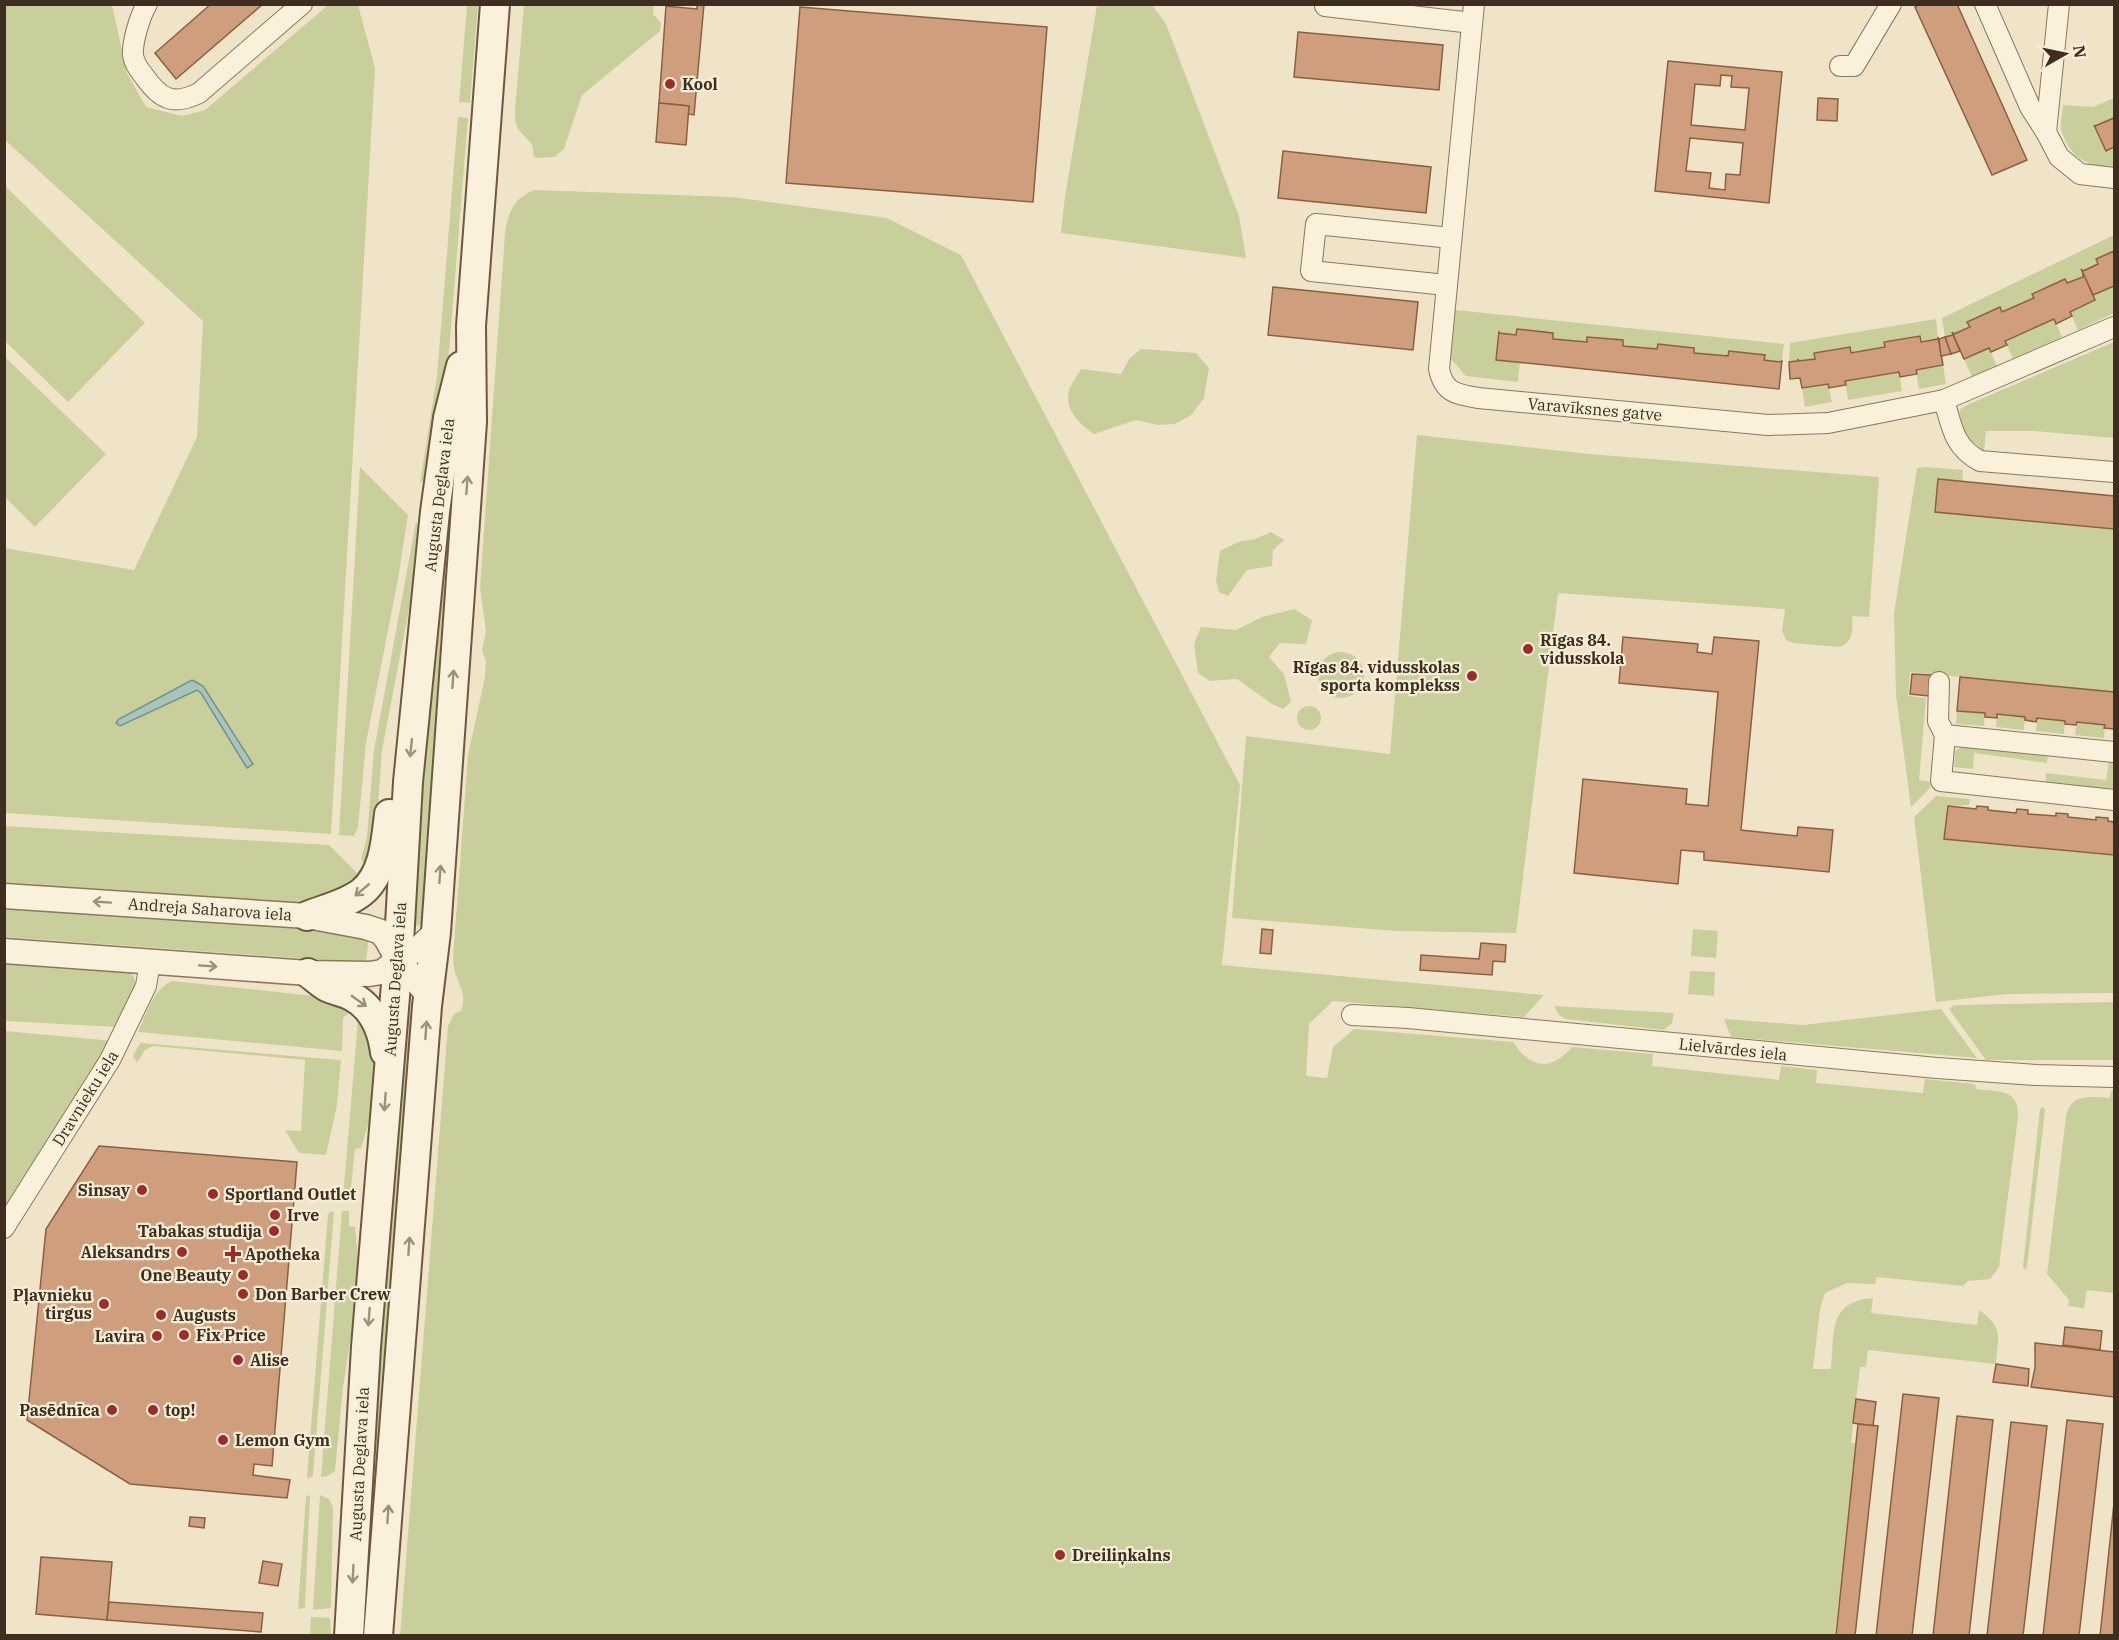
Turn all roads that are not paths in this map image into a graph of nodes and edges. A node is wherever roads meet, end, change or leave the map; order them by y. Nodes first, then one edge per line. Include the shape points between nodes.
1 (147, 4) edge
2 (302, 4) edge
3 (495, 4) edge
4 (1891, 4) edge
5 (1985, 4) edge
6 (2059, 4) edge
7 (1325, 6) dead end
8 (1473, 14) edge
9 (1840, 66) dead end
10 (2046, 132) junction
11 (2115, 178) edge
12 (1451, 238) junction
13 (1446, 285) junction
14 (471, 326) junction
15 (2115, 327) edge
16 (1944, 400) junction
17 (2115, 472) edge
18 (1939, 682) dead end
19 (1945, 735) junction
20 (2115, 752) edge
21 (408, 782) junction
22 (2115, 800) edge
23 (4, 896) edge
24 (307, 916) junction
25 (436, 932) junction
26 (4, 951) edge
27 (398, 960) junction
28 (150, 962) junction
29 (308, 973) junction
30 (429, 996) junction
31 (1352, 1015) dead end
32 (388, 1071) junction
33 (2115, 1077) edge
34 (4, 1228) edge
35 (349, 1635) edge
36 (378, 1635) edge

1 - 2 street via 133,54 137,66 155,91 165,98 184,100 199,93
3 - 14 main road, Augusta Deglava iela
4 - 9 street via 1854,66
5 - 10 street
6 - 10 street
7 - 8 street
8 - 12 street, Varavīksnes gatve
10 - 11 street via 2059,157 2080,174
12 - 13 street, Varavīksnes gatve
12 - 13 street via 1316,224 1311,271
13 - 16 street, Varavīksnes gatve via 1439,369 1446,388 1459,395 1792,425 1828,423
14 -> 21 main road, Augusta Deglava iela via 448,418 435,512
25 -> 14 main road, Augusta Deglava iela via 472,422
15 - 16 street, Varavīksnes gatve
16 - 17 street via 1958,443 1980,461
18 - 19 street via 1938,721
19 - 20 street
19 - 22 street via 1941,781
21 -> 24 main road via 389,809 381,862 370,883 351,898
21 - 27 main road, Augusta Deglava iela
24 -> 23 street, Andreja Saharova iela
24 - 27 street, Andreja Saharova iela via 381,932
25 - 27 street
25 - 30 main road, Augusta Deglava iela
26 - 28 street
27 - 29 street via 382,972
27 - 30 street, Andreja Saharova iela
27 - 32 main road, Augusta Deglava iela
28 -> 29 street
28 - 34 street, Dravnieku iela via 146,986 110,1060
29 -> 32 main road via 365,1005 383,1038
36 -> 30 main road, Augusta Deglava iela
31 - 33 street, Lielvārdes iela via 1937,1068
32 -> 35 main road, Augusta Deglava iela

